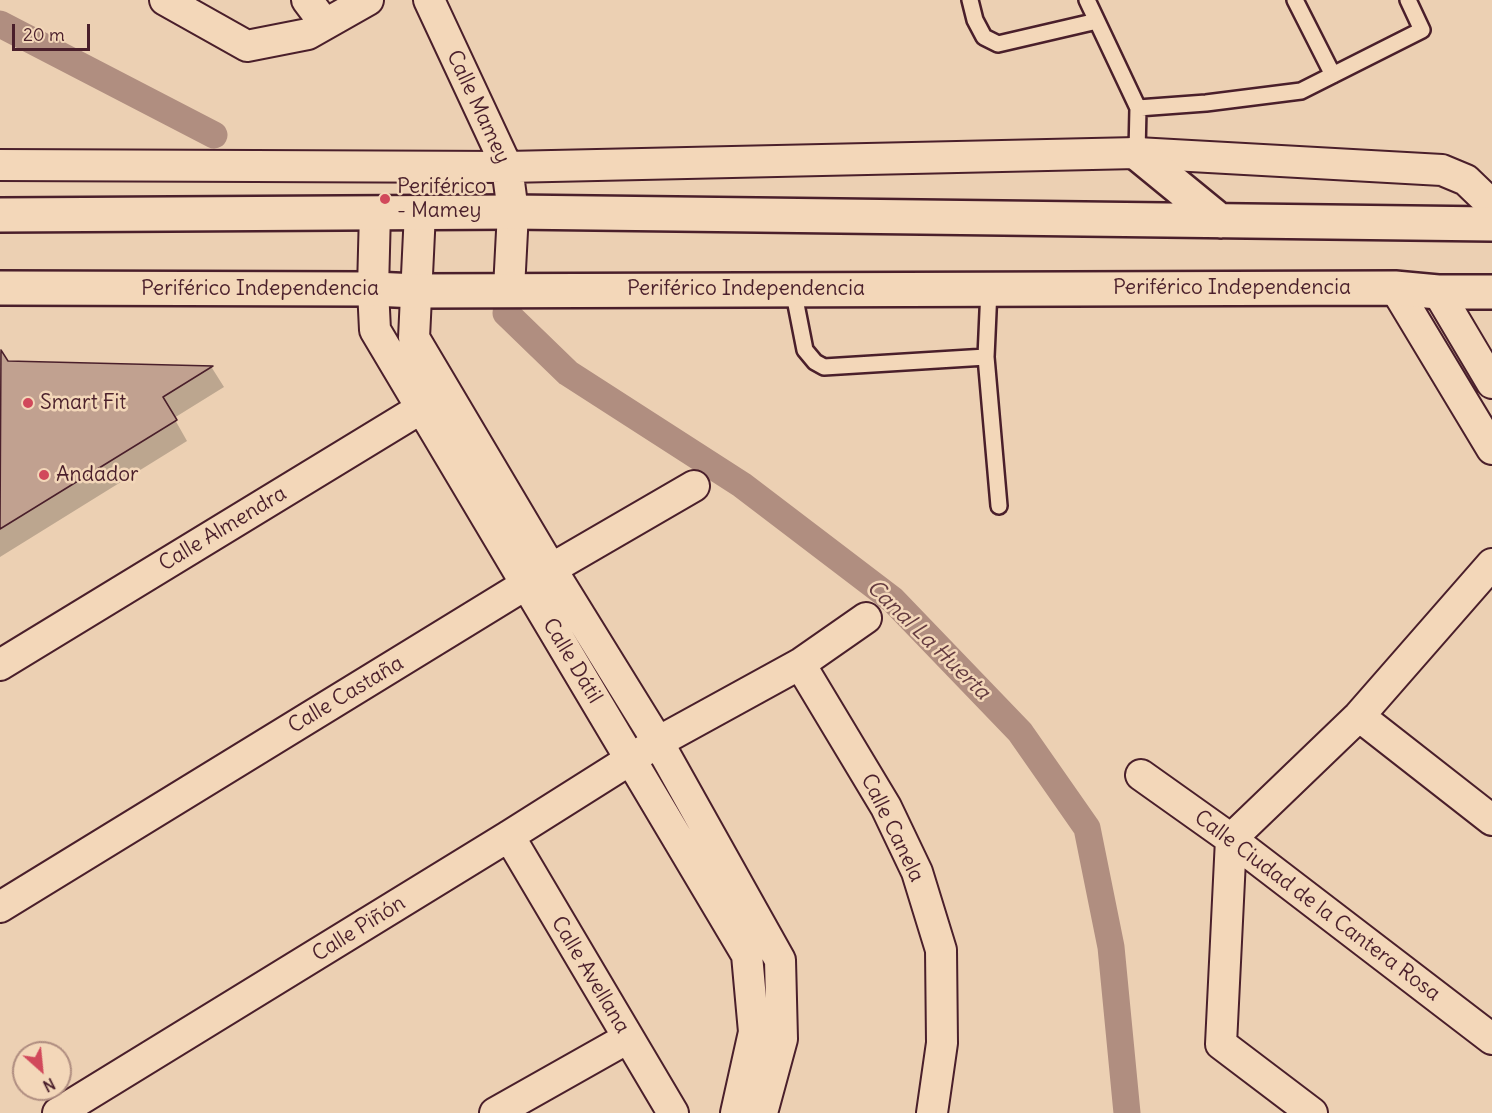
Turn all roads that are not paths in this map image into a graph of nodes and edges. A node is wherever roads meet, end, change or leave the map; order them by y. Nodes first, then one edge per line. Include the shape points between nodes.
1 (165, 0) edge
2 (307, 0) edge
3 (429, 0) edge
4 (970, 0) edge
5 (1087, 0) edge
6 (1295, 0) edge
7 (1407, 0) edge
8 (366, 1) edge
9 (1097, 21) junction
10 (325, 24) junction
11 (1333, 75) junction
12 (1138, 108) junction
13 (1137, 153) junction
14 (0, 165) edge
15 (507, 167) junction
16 (1492, 205) edge
17 (375, 212) junction
18 (420, 212) junction
19 (513, 212) junction
20 (0, 215) edge
21 (1220, 221) junction
22 (1492, 224) edge
23 (0, 288) edge
24 (1395, 288) junction
25 (373, 289) junction
26 (509, 289) junction
27 (793, 289) junction
28 (989, 289) junction
29 (417, 291) junction
30 (1438, 292) junction
31 (1492, 292) edge
32 (986, 357) junction
33 (1492, 383) edge
34 (446, 393) junction
35 (421, 408) junction
36 (1492, 449) edge
37 (694, 486) dead end
38 (999, 506) dead end
39 (1492, 564) edge
40 (551, 569) junction
41 (526, 585) junction
42 (866, 618) dead end
43 (800, 664) junction
44 (0, 665) edge
45 (1359, 716) junction
46 (658, 741) junction
47 (632, 758) junction
48 (1141, 775) dead end
49 (1492, 820) edge
50 (509, 836) junction
51 (1231, 839) junction
52 (0, 907) edge
53 (628, 1038) junction
54 (1492, 1039) edge
55 (58, 1113) edge
56 (495, 1113) edge
57 (673, 1113) edge
58 (736, 1113) edge
59 (762, 1113) edge
60 (932, 1113) edge
61 (1312, 1113) edge

1 - 10 street via 248,46 308,34
2 - 10 street
3 - 15 street, Calle Mamey
4 - 9 lane via 984,37 998,44
5 - 9 lane
6 - 11 lane
7 - 11 lane via 1422,30
8 - 10 street
9 - 12 lane
11 - 12 lane via 1301,91
12 - 13 lane
13 - 15 street
13 - 16 street via 1442,170 1466,180
13 - 21 highway
14 - 15 street
15 - 19 street, Calle Mamey
17 - 18 highway
17 - 20 highway
17 - 25 street, Calle Dátil
18 - 19 highway
18 - 29 street, Calle Dátil
19 - 21 highway
19 - 26 street, Calle Mamey
21 - 22 highway
23 - 25 highway, Periférico Independencia
24 - 28 highway, Periférico Independencia
24 - 30 highway, Periférico Independencia
24 - 36 street
25 - 29 highway, Periférico Independencia
25 - 35 street, Calle Dátil via 375,330
26 - 27 highway, Periférico Independencia
26 - 29 highway, Periférico Independencia
27 - 28 highway, Periférico Independencia
27 - 32 lane via 805,350 824,367
28 - 32 lane
29 - 34 street, Calle Dátil via 414,338
30 - 31 highway, Periférico Independencia
30 - 33 street
32 - 38 lane
34 - 35 street, Calle Almendra
34 - 40 street, Calle Dátil
35 - 41 street, Calle Dátil
35 - 44 street, Calle Almendra
37 - 40 street, Calle Castaña
39 - 45 street
40 - 41 street, Calle Castaña
40 - 46 street, Calle Dátil
41 - 47 street, Calle Dátil
41 - 52 street, Calle Castaña
42 - 43 street
43 - 46 street
43 - 60 street, Calle Canela via 886,807 917,872 938,939 942,1043
45 - 49 street
45 - 51 street
46 - 47 street, Calle Piñón
46 - 59 street, Calle Dátil via 780,960 782,1039
47 - 50 street, Calle Piñón
47 - 58 street, Calle Dátil via 747,954 754,1032
48 - 51 street, Calle Ciudad de la Cantera Rosa
50 - 53 street, Calle Avellana
50 - 55 street, Calle Piñón
51 - 54 street, Calle Ciudad de la Cantera Rosa
51 - 61 street via 1221,1044
53 - 56 street
53 - 57 street, Calle Avellana

